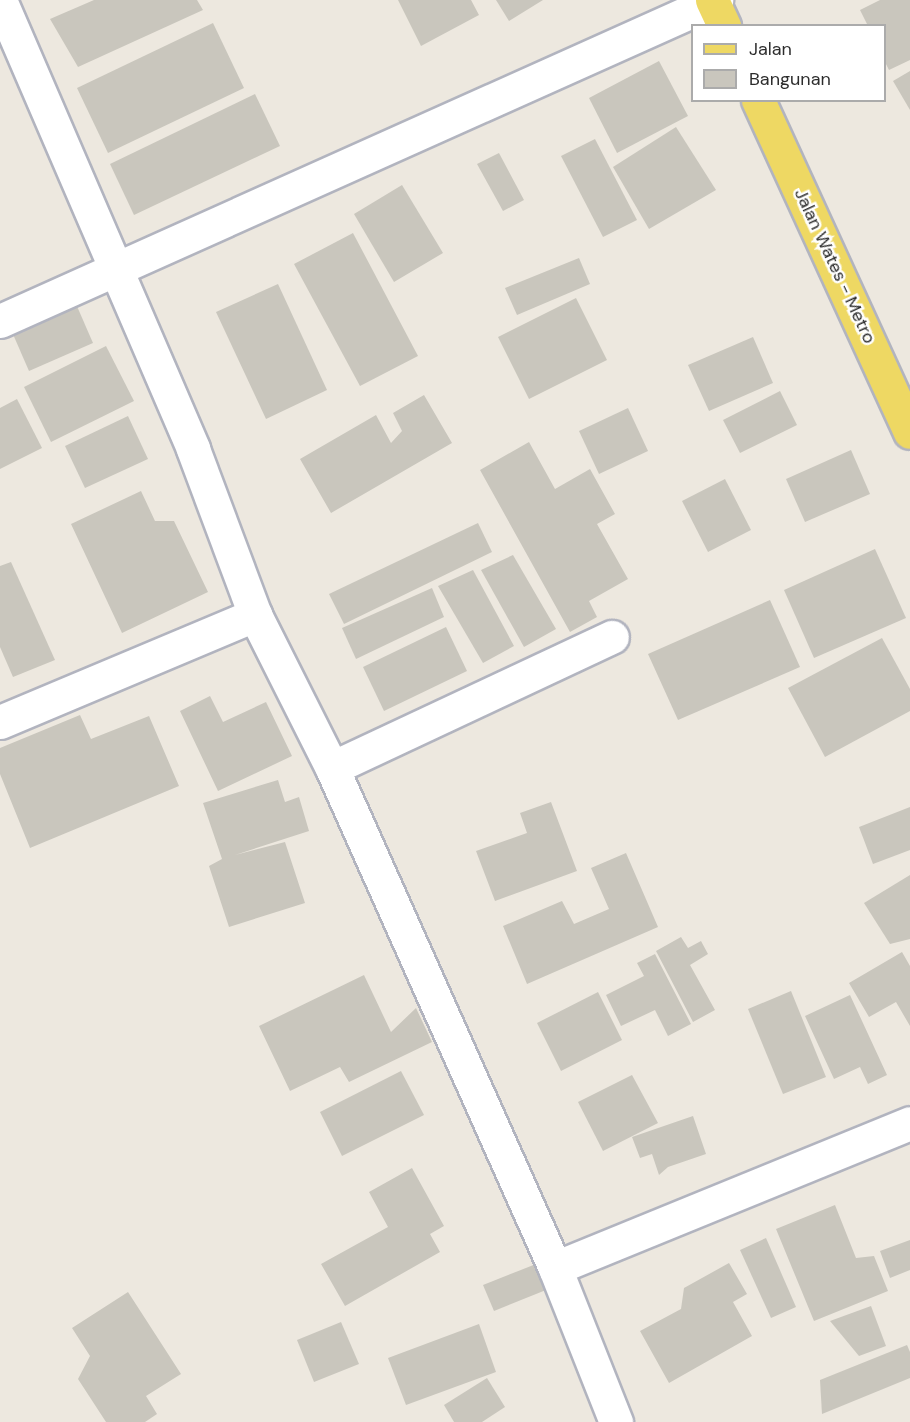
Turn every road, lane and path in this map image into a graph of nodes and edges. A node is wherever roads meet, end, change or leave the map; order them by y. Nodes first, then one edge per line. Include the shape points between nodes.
1 (0, 0) edge
2 (716, 7) edge
3 (759, 102) edge
4 (118, 268) junction
5 (0, 321) edge
6 (907, 419) edge
7 (255, 615) junction
8 (612, 637) dead end
9 (0, 722) edge
10 (332, 768) junction
11 (910, 1123) edge
12 (555, 1268) junction
13 (616, 1422) edge

1 - 4 street
2 - 4 street
3 - 6 main road, Jalan Wates - Metro
4 - 5 street
4 - 7 street via 193,449
7 - 9 street
7 - 10 street
8 - 10 street
10 - 12 street
11 - 12 street
12 - 13 street

